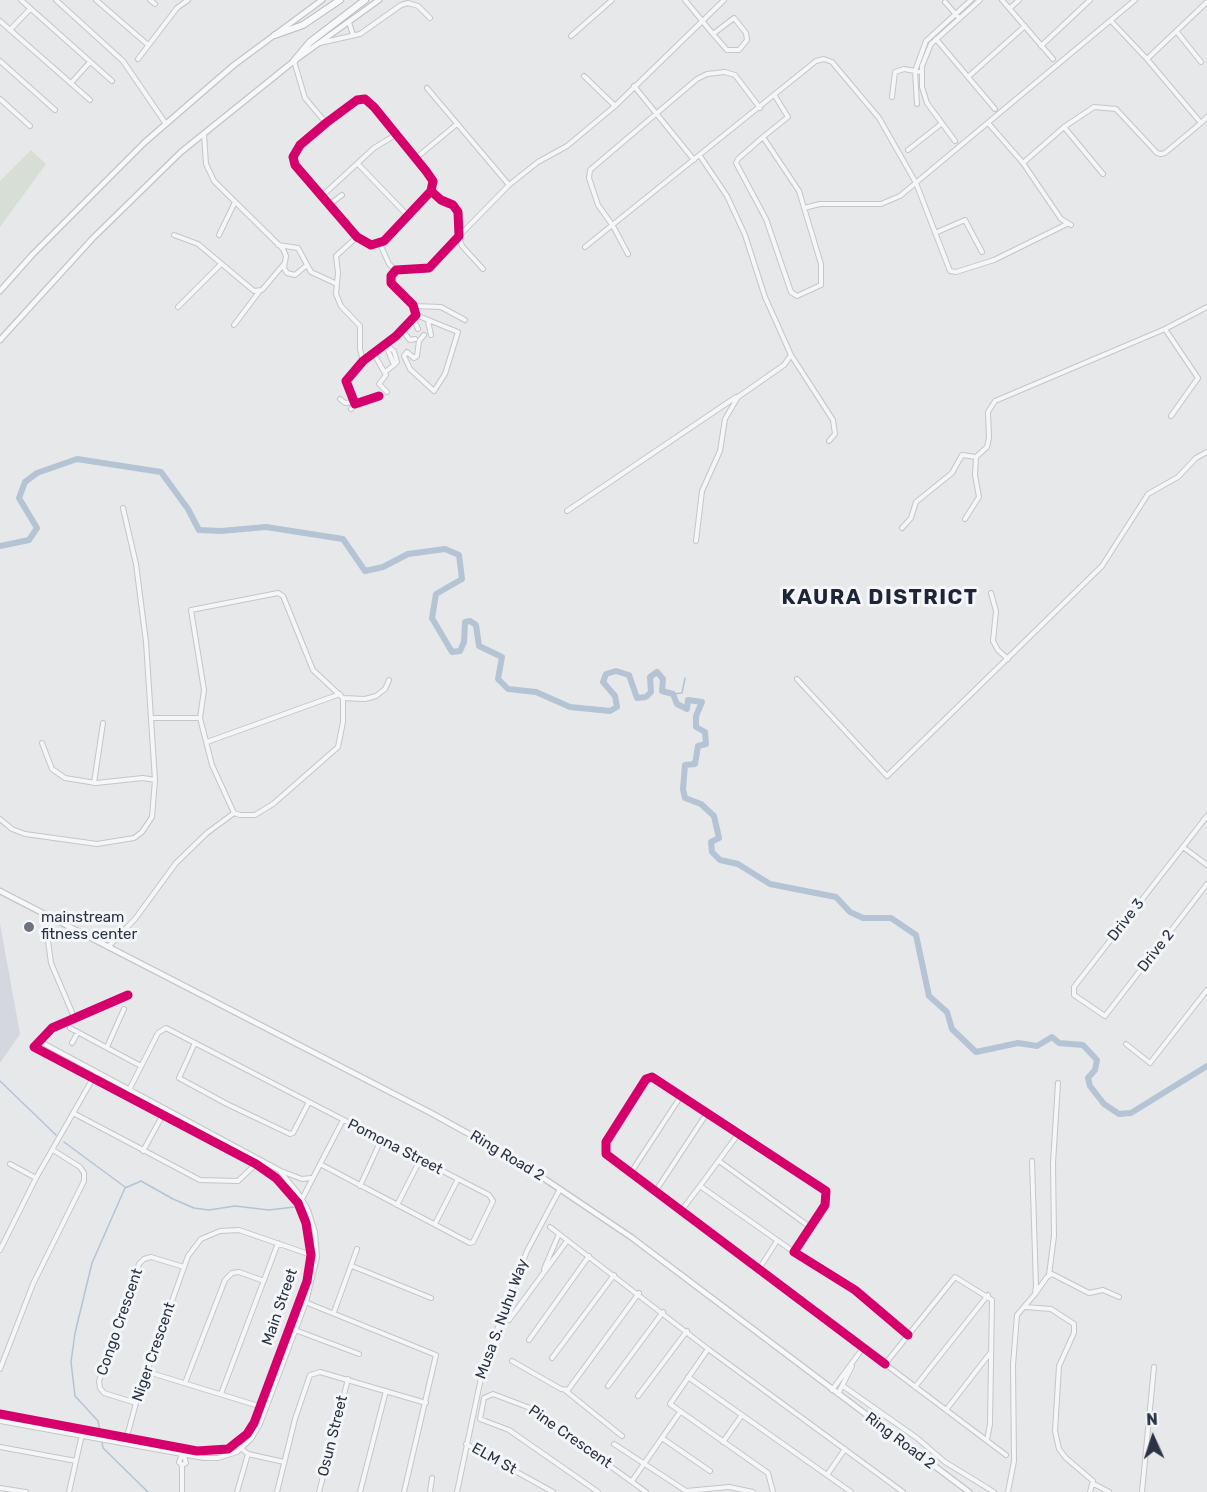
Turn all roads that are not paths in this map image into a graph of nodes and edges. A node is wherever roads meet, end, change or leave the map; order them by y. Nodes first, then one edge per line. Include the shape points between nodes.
1 (21, 0) edge
2 (56, 0) edge
3 (97, 0) edge
4 (150, 0) edge
5 (188, 0) edge
6 (322, 0) edge
7 (340, 0) edge
8 (365, 0) edge
9 (379, 0) edge
10 (612, 0) edge
11 (686, 0) edge
12 (724, 0) edge
13 (970, 0) edge
14 (980, 0) edge
15 (1002, 0) edge
16 (1019, 0) edge
17 (1090, 0) edge
18 (1135, 0) edge
19 (945, 2) dead end
20 (1207, 2) edge
21 (155, 4) dead end
22 (1010, 8) junction
23 (30, 9) junction
24 (955, 13) junction
25 (430, 18) dead end
26 (959, 18) junction
27 (702, 20) junction
28 (0, 21) edge
29 (349, 22) junction
30 (1112, 22) junction
31 (1025, 26) junction
32 (10, 30) junction
33 (1177, 32) junction
34 (713, 34) junction
35 (275, 35) junction
36 (352, 35) junction
37 (571, 36) dead end
38 (936, 39) junction
39 (320, 43) junction
40 (147, 44) junction
41 (1041, 46) junction
42 (138, 59) dead end
43 (1053, 59) dead end
44 (1147, 59) junction
45 (0, 61) edge
46 (294, 61) junction
47 (90, 62) junction
48 (1201, 62) dead end
49 (915, 71) junction
50 (921, 72) junction
51 (584, 76) dead end
52 (968, 77) junction
53 (112, 81) dead end
54 (71, 83) junction
55 (634, 86) junction
56 (427, 88) dead end
57 (775, 96) junction
58 (892, 97) dead end
59 (0, 99) edge
60 (90, 100) dead end
61 (917, 104) dead end
62 (615, 106) junction
63 (760, 108) junction
64 (994, 108) dead end
65 (55, 110) dead end
66 (657, 113) junction
67 (1207, 117) edge
68 (326, 123) junction
69 (1201, 123) junction
70 (166, 124) junction
71 (457, 124) junction
72 (941, 124) junction
73 (988, 124) junction
74 (30, 126) dead end
75 (1064, 128) junction
76 (204, 133) junction
77 (397, 134) junction
78 (763, 137) junction
79 (955, 141) dead end
80 (908, 150) dead end
81 (700, 156) junction
82 (416, 158) junction
83 (694, 160) junction
84 (1023, 163) junction
85 (358, 164) junction
86 (1103, 174) dead end
87 (916, 183) junction
88 (508, 185) junction
89 (431, 191) junction
90 (342, 195) dead end
91 (322, 196) junction
92 (235, 202) junction
93 (330, 204) junction
94 (804, 208) junction
95 (407, 215) junction
96 (613, 226) junction
97 (934, 233) junction
98 (174, 234) dead end
99 (219, 235) dead end
100 (459, 236) junction
101 (357, 237) junction
102 (380, 244) junction
103 (278, 245) junction
104 (585, 247) dead end
105 (982, 252) dead end
106 (628, 254) dead end
107 (284, 264) junction
108 (220, 265) junction
109 (307, 265) junction
110 (483, 268) dead end
111 (396, 270) junction
112 (337, 284) junction
113 (0, 291) edge
114 (259, 291) junction
115 (414, 306) junction
116 (178, 307) dead end
117 (1207, 307) edge
118 (415, 316) junction
119 (465, 320) dead end
120 (428, 321) junction
121 (234, 325) dead end
122 (401, 329) junction
123 (418, 329) dead end
124 (1165, 329) junction
125 (424, 334) dead end
126 (431, 335) dead end
127 (415, 339) dead end
128 (0, 340) edge
129 (385, 343) junction
130 (374, 354) junction
131 (790, 356) junction
132 (363, 361) junction
133 (384, 372) junction
134 (387, 392) dead end
135 (742, 393) junction
136 (379, 396) dead end
137 (340, 399) dead end
138 (354, 403) junction
139 (351, 409) dead end
140 (1172, 416) dead end
141 (829, 441) dead end
142 (1207, 452) edge
143 (976, 457) junction
144 (123, 508) dead end
145 (567, 511) dead end
146 (965, 519) dead end
147 (902, 528) dead end
148 (696, 541) dead end
149 (991, 593) dead end
150 (1008, 659) junction
151 (797, 679) dead end
152 (389, 680) dead end
153 (341, 696) junction
154 (152, 718) junction
155 (200, 718) junction
156 (103, 723) dead end
157 (207, 742) junction
158 (42, 743) dead end
159 (155, 780) junction
160 (94, 783) junction
161 (234, 813) junction
162 (1207, 816) edge
163 (0, 819) edge
164 (1183, 847) junction
165 (1207, 865) edge
166 (1207, 884) edge
167 (0, 891) edge
168 (52, 919) junction
169 (108, 947) junction
170 (1207, 990) edge
171 (128, 995) dead end
172 (124, 1009) dead end
173 (74, 1017) junction
174 (1103, 1017) joint
175 (70, 1028) dead end
176 (78, 1032) junction
177 (39, 1041) junction
178 (72, 1043) dead end
179 (195, 1043) junction
180 (1126, 1044) dead end
181 (106, 1047) junction
182 (54, 1055) junction
183 (79, 1064) junction
184 (141, 1066) junction
185 (76, 1070) junction
186 (96, 1073) junction
187 (93, 1079) junction
188 (1058, 1083) dead end
189 (129, 1090) junction
190 (126, 1096) junction
191 (681, 1096) junction
192 (309, 1102) junction
193 (166, 1109) junction
194 (706, 1113) junction
195 (75, 1114) junction
196 (163, 1115) junction
197 (343, 1120) junction
198 (739, 1133) junction
199 (381, 1140) junction
200 (53, 1150) junction
201 (143, 1151) junction
202 (420, 1160) junction
203 (719, 1161) junction
204 (1032, 1161) dead end
205 (10, 1164) dead end
206 (256, 1164) junction
207 (320, 1164) junction
208 (279, 1170) junction
209 (630, 1174) junction
210 (36, 1178) junction
211 (312, 1178) junction
212 (458, 1179) junction
213 (360, 1186) junction
214 (700, 1186) junction
215 (306, 1188) junction
216 (560, 1188) junction
217 (655, 1192) junction
218 (298, 1193) junction
219 (294, 1197) junction
220 (300, 1201) junction
221 (397, 1205) junction
222 (681, 1211) junction
223 (435, 1224) junction
224 (550, 1227) dead end
225 (810, 1227) junction
226 (559, 1234) junction
227 (567, 1241) junction
228 (777, 1241) junction
229 (278, 1243) junction
230 (357, 1249) dead end
231 (0, 1250) edge
232 (794, 1252) junction
233 (311, 1255) junction
234 (589, 1256) junction
235 (317, 1257) junction
236 (352, 1266) junction
237 (184, 1267) junction
238 (759, 1269) junction
239 (614, 1275) junction
240 (1049, 1275) junction
241 (541, 1276) junction
242 (264, 1281) junction
243 (639, 1293) junction
244 (1035, 1294) junction
245 (988, 1295) junction
246 (1119, 1297) dead end
247 (431, 1298) dead end
248 (300, 1300) junction
249 (306, 1302) junction
250 (1025, 1307) junction
251 (334, 1312) junction
252 (663, 1312) junction
253 (509, 1320) dead end
254 (295, 1330) junction
255 (687, 1331) junction
256 (908, 1335) junction
257 (529, 1340) dead end
258 (863, 1348) junction
259 (708, 1349) junction
260 (991, 1352) junction
261 (359, 1354) dead end
262 (552, 1358) dead end
263 (512, 1361) dead end
264 (885, 1364) junction
265 (852, 1365) junction
266 (1154, 1367) dead end
267 (0, 1369) edge
268 (148, 1371) junction
269 (688, 1377) junction
270 (348, 1380) junction
271 (185, 1383) junction
272 (609, 1386) dead end
273 (843, 1386) junction
274 (915, 1387) junction
275 (565, 1390) junction
276 (832, 1390) junction
277 (386, 1391) junction
278 (221, 1394) junction
279 (838, 1395) junction
280 (638, 1396) dead end
281 (136, 1403) junction
282 (426, 1403) junction
283 (260, 1406) junction
284 (266, 1408) junction
285 (946, 1410) junction
286 (680, 1413) junction
287 (0, 1414) edge
288 (742, 1415) junction
289 (0, 1421) edge
290 (83, 1430) junction
291 (81, 1436) junction
292 (622, 1436) dead end
293 (127, 1438) junction
294 (662, 1438) junction
295 (987, 1440) junction
296 (723, 1442) junction
297 (125, 1444) junction
298 (236, 1444) junction
299 (466, 1444) junction
300 (614, 1444) dead end
301 (0, 1447) edge
302 (184, 1449) junction
303 (242, 1449) junction
304 (845, 1449) junction
305 (248, 1454) junction
306 (183, 1455) junction
307 (1006, 1455) dead end
308 (76, 1461) junction
309 (284, 1462) junction
310 (644, 1463) junction
311 (710, 1471) dead end
312 (827, 1475) junction
313 (432, 1478) dead end
314 (632, 1480) junction
315 (1094, 1484) junction
316 (0, 1488) edge
317 (26, 1492) edge
318 (69, 1492) edge
319 (183, 1492) edge
320 (237, 1492) edge
321 (277, 1492) edge
322 (319, 1492) edge
323 (360, 1492) edge
324 (404, 1492) edge
325 (430, 1492) edge
326 (457, 1492) edge
327 (552, 1492) edge
328 (598, 1492) edge
329 (646, 1492) edge
330 (685, 1492) edge
331 (753, 1492) edge
332 (773, 1492) edge
333 (851, 1492) edge
334 (903, 1492) edge
335 (969, 1492) edge
336 (994, 1492) edge
337 (1008, 1492) edge
338 (1090, 1492) edge
339 (1109, 1492) edge
340 (1142, 1492) edge

1 - 23 street
2 - 70 street via 123,61
3 - 40 street
4 - 21 street
5 - 40 street
6 - 35 main road
7 - 35 highway via 303,25
8 - 46 highway via 310,42
9 - 29 main road
10 - 37 street
11 - 27 street
12 - 27 street
13 - 24 street
14 - 26 street
15 - 22 street
16 - 22 street
17 - 41 street
18 - 30 street
19 - 24 street
20 - 33 street
22 - 31 street
23 - 32 street
23 - 47 street
24 - 26 street
24 - 49 street via 926,41
25 - 36 street via 418,6 408,3 367,30
26 - 38 street
27 - 34 street
27 - 55 street
28 - 32 street
29 - 36 street
29 - 39 main road
30 - 44 street
30 - 73 street
31 - 41 street
31 - 52 street
32 - 54 street
33 - 44 street
33 - 48 street
34 - 34 street via 727,50 742,48 747,40 733,18
35 - 70 main road
36 - 39 street
38 - 50 street via 927,51
38 - 52 street
39 - 46 main road
40 - 42 street
41 - 43 street
44 - 69 street
45 - 65 street
46 - 68 street via 305,98
46 - 76 main road
47 - 53 street
47 - 54 street
49 - 50 street
49 - 58 street via 895,72
49 - 61 street
50 - 72 street via 925,97
51 - 62 street
52 - 64 street
54 - 60 street
55 - 62 street
55 - 66 street
56 - 71 street
57 - 63 street
57 - 78 street via 788,117
57 - 87 street via 816,61 828,59 879,118
59 - 74 street
62 - 88 street via 567,146
63 - 66 street via 738,78 718,72 697,79
63 - 81 street
66 - 83 street
66 - 96 street via 589,172 598,205
67 - 69 street
68 - 77 street via 363,99
68 - 91 street via 300,145 293,159
69 - 75 street via 1161,154 1122,115 1108,107 1087,111
70 - 113 main road via 99,186
71 - 82 street
71 - 88 street
72 - 79 street
72 - 80 street
73 - 84 street
73 - 87 street
75 - 84 street
75 - 86 street
76 - 92 street via 207,168
76 - 128 main road via 100,232
77 - 82 street
77 - 85 street
78 - 94 street via 794,181
78 - 94 street via 736,163 766,219 794,296 818,287 822,280
81 - 83 street
81 - 131 street via 727,196 745,235
82 - 89 street via 432,181
83 - 96 street
84 - 97 street via 1044,197 1069,224 994,260 953,272 948,269
85 - 91 street
85 - 95 street
87 - 94 street via 888,202
87 - 97 street
88 - 100 street
89 - 95 street
89 - 100 street via 456,207
90 - 93 street
91 - 93 street
92 - 99 street
92 - 103 street
93 - 101 street
95 - 102 street
96 - 104 street
96 - 106 street
97 - 105 street via 965,220
98 - 108 street via 198,244
100 - 110 street via 462,246
100 - 111 street via 429,268
101 - 102 street via 371,245
101 - 112 street via 336,256
102 - 111 street
103 - 107 street via 285,253
103 - 109 street via 298,248
107 - 109 street via 291,275
107 - 114 street
108 - 114 street via 250,289
108 - 116 street
109 - 112 street via 311,272
111 - 115 street via 391,284
112 - 132 street via 336,299 360,326
114 - 121 street
115 - 118 street
115 - 119 street via 441,307
117 - 124 street
118 - 120 street
118 - 122 street
118 - 123 street
120 - 125 street via 458,332 445,374 434,391 410,369 404,356 407,352 417,356
120 - 126 street
122 - 127 street via 410,340
122 - 129 street
124 - 140 street via 1198,378
124 - 143 street via 995,401 988,412 988,443
129 - 130 street
129 - 133 street via 398,362
130 - 132 street
130 - 133 street
131 - 135 street via 784,365
131 - 141 street via 833,420 835,434
132 - 138 street via 346,381
133 - 134 street via 379,384
135 - 145 street
135 - 148 street via 725,419 720,451 702,490
136 - 138 street
137 - 138 street
138 - 139 street
142 - 150 street via 1178,477 1148,494 1102,566
143 - 146 street via 979,497
143 - 147 street via 962,455 952,472 916,502 911,518
144 - 154 street via 137,572
149 - 150 street via 996,610 993,640
150 - 151 street via 887,776
152 - 153 street via 376,696
153 - 155 street via 316,674 283,596 276,593 191,610 204,690
153 - 157 street
153 - 161 street via 345,708 338,747 267,808 255,815
154 - 155 street
154 - 159 street
155 - 157 street
156 - 160 street
157 - 161 street via 212,765
158 - 160 street via 55,773
159 - 160 street
159 - 163 street via 152,818 141,832 123,841 97,844 25,834
161 - 169 street via 176,863 135,919
162 - 164 street, Drive 3
164 - 165 street
164 - 174 street, Drive 3 via 1072,989 1074,995
166 - 174 street, Drive 2
167 - 168 main road, Ring Road 2
168 - 169 main road, Ring Road 2
168 - 173 street via 48,941 51,963
169 - 216 main road, Ring Road 2 via 453,1125
170 - 180 street via 1150,1063
171 - 173 street
172 - 181 street
173 - 177 street via 52,1028
175 - 176 street
176 - 178 street
176 - 181 street
177 - 182 street, Main Street
177 - 182 street, Main Street via 34,1047
179 - 184 street, Pomona Street via 163,1029
179 - 192 street, Pomona Street
179 - 192 street via 180,1078 227,1104 290,1134
181 - 184 street
182 - 183 street, Main Street
182 - 185 street, Main Street
183 - 185 street
183 - 186 street, Main Street
184 - 189 street, Pomona Street
185 - 187 street, Main Street
186 - 187 street
186 - 189 street, Main Street
187 - 190 street, Main Street
187 - 195 street
188 - 240 street via 1054,1236
189 - 190 street, Pomona Street
189 - 193 street, Main Street
190 - 196 street, Main Street
191 - 194 street
191 - 209 street
191 - 209 street via 652,1077 646,1079 604,1148 608,1157
192 - 197 street, Pomona Street
193 - 196 street
193 - 208 street, Main Street
194 - 198 street
194 - 217 street
195 - 200 street
195 - 201 street
196 - 201 street
196 - 206 street, Main Street
197 - 199 street, Pomona Street
197 - 207 street
198 - 203 street
198 - 225 street via 826,1191 825,1205
199 - 202 street, Pomona Street
199 - 213 street
200 - 210 street
200 - 267 street via 80,1167 84,1181 37,1277
201 - 206 street via 204,1181 238,1181
202 - 212 street, Pomona Street
202 - 221 street
203 - 214 street
203 - 225 street
204 - 244 street
205 - 210 street
206 - 219 street, Main Street
207 - 211 street
207 - 213 street, Pomona Street
208 - 211 street via 302,1179
208 - 218 street, Main Street
209 - 217 street
210 - 231 street
211 - 215 street
212 - 223 street
212 - 223 street, Pomona Street via 493,1200 473,1242
213 - 221 street, Pomona Street
214 - 222 street
214 - 228 street
215 - 218 street
215 - 220 street
216 - 276 main road, Ring Road 2
216 - 299 street, Musa S. Nuhu Way via 534,1233 503,1311 482,1373
217 - 222 street
218 - 219 street
218 - 220 street, Main Street
219 - 220 street, Main Street
220 - 233 street, Main Street
220 - 235 street, Main Street via 313,1224
221 - 223 street, Pomona Street
222 - 238 street
224 - 226 street
225 - 232 street
226 - 227 street
226 - 241 street
227 - 234 street
227 - 241 street
228 - 232 street
228 - 238 street
229 - 233 street, Niger Crescent
229 - 237 street, Niger Crescent via 247,1231 220,1230 196,1244
229 - 242 street
230 - 236 street
232 - 256 street via 855,1290
233 - 235 street, Niger Crescent
233 - 248 street, Main Street
234 - 239 street
234 - 257 street
235 - 249 street, Main Street
236 - 247 street
236 - 251 street
237 - 268 street, Niger Crescent
237 - 281 street, Congo Crescent via 151,1257 139,1264 99,1381 104,1394
238 - 258 street
239 - 243 street
239 - 262 street
240 - 244 street
240 - 246 street via 1089,1293 1103,1290
241 - 253 street
242 - 271 street via 239,1272 225,1280
242 - 278 street
243 - 252 street
243 - 275 street via 572,1386
244 - 250 street
245 - 256 street via 955,1277
245 - 260 street via 992,1301
245 - 274 street
248 - 249 street
248 - 283 street, Main Street
249 - 251 street
249 - 254 street, Main Street
250 - 315 street via 1051,1310 1074,1324 1074,1333 1059,1366 1055,1431 1059,1449
250 - 337 street via 1017,1315 1014,1461
251 - 282 street via 434,1353
252 - 255 street
252 - 272 street
254 - 261 street
254 - 284 street, Main Street
255 - 259 street
255 - 280 street
256 - 264 street
258 - 264 street
258 - 265 street
259 - 269 street
259 - 304 street
260 - 285 street
260 - 295 street
263 - 275 street
264 - 274 street
265 - 273 street
265 - 276 street
266 - 340 street
268 - 271 street
268 - 281 street, Niger Crescent
269 - 286 street via 670,1401
269 - 288 street
270 - 277 street
270 - 309 street via 320,1372 307,1378
270 - 322 street, Osun Street
271 - 278 street
273 - 279 street
273 - 336 street via 945,1462
274 - 285 street
275 - 292 street
276 - 279 main road, Ring Road 2
277 - 282 street
277 - 323 street
278 - 283 street
279 - 335 main road, Ring Road 2
281 - 293 street, Niger Crescent
282 - 324 street
283 - 284 street
283 - 298 street, Main Street via 251,1429
284 - 303 street, Main Street via 256,1432
285 - 295 street
286 - 294 street
286 - 296 street
287 - 290 street
288 - 296 street
288 - 312 street
289 - 291 street
290 - 291 street
290 - 293 street
291 - 297 street
291 - 308 street
293 - 297 street, Niger Crescent
293 - 302 street
294 - 310 street
294 - 311 street
295 - 307 street
296 - 332 street via 768,1473
297 - 306 street
298 - 302 street via 215,1452
298 - 303 street
299 - 326 street, Musa S. Nuhu Way
299 - 327 street, ELM St
300 - 310 street
301 - 308 street
302 - 306 street
303 - 305 street
303 - 306 street via 218,1458
304 - 312 street
304 - 334 street
305 - 309 street
305 - 320 street
306 - 319 street via 179,1462
308 - 318 street
309 - 321 street
310 - 314 street
310 - 330 street
312 - 333 street
313 - 325 street
314 - 328 street, Pine Crescent via 530,1408 512,1399 488,1394 484,1398 480,1419 509,1430
314 - 329 street, Pine Crescent
315 - 338 street
315 - 339 street
316 - 317 street
330 - 331 street via 720,1487

